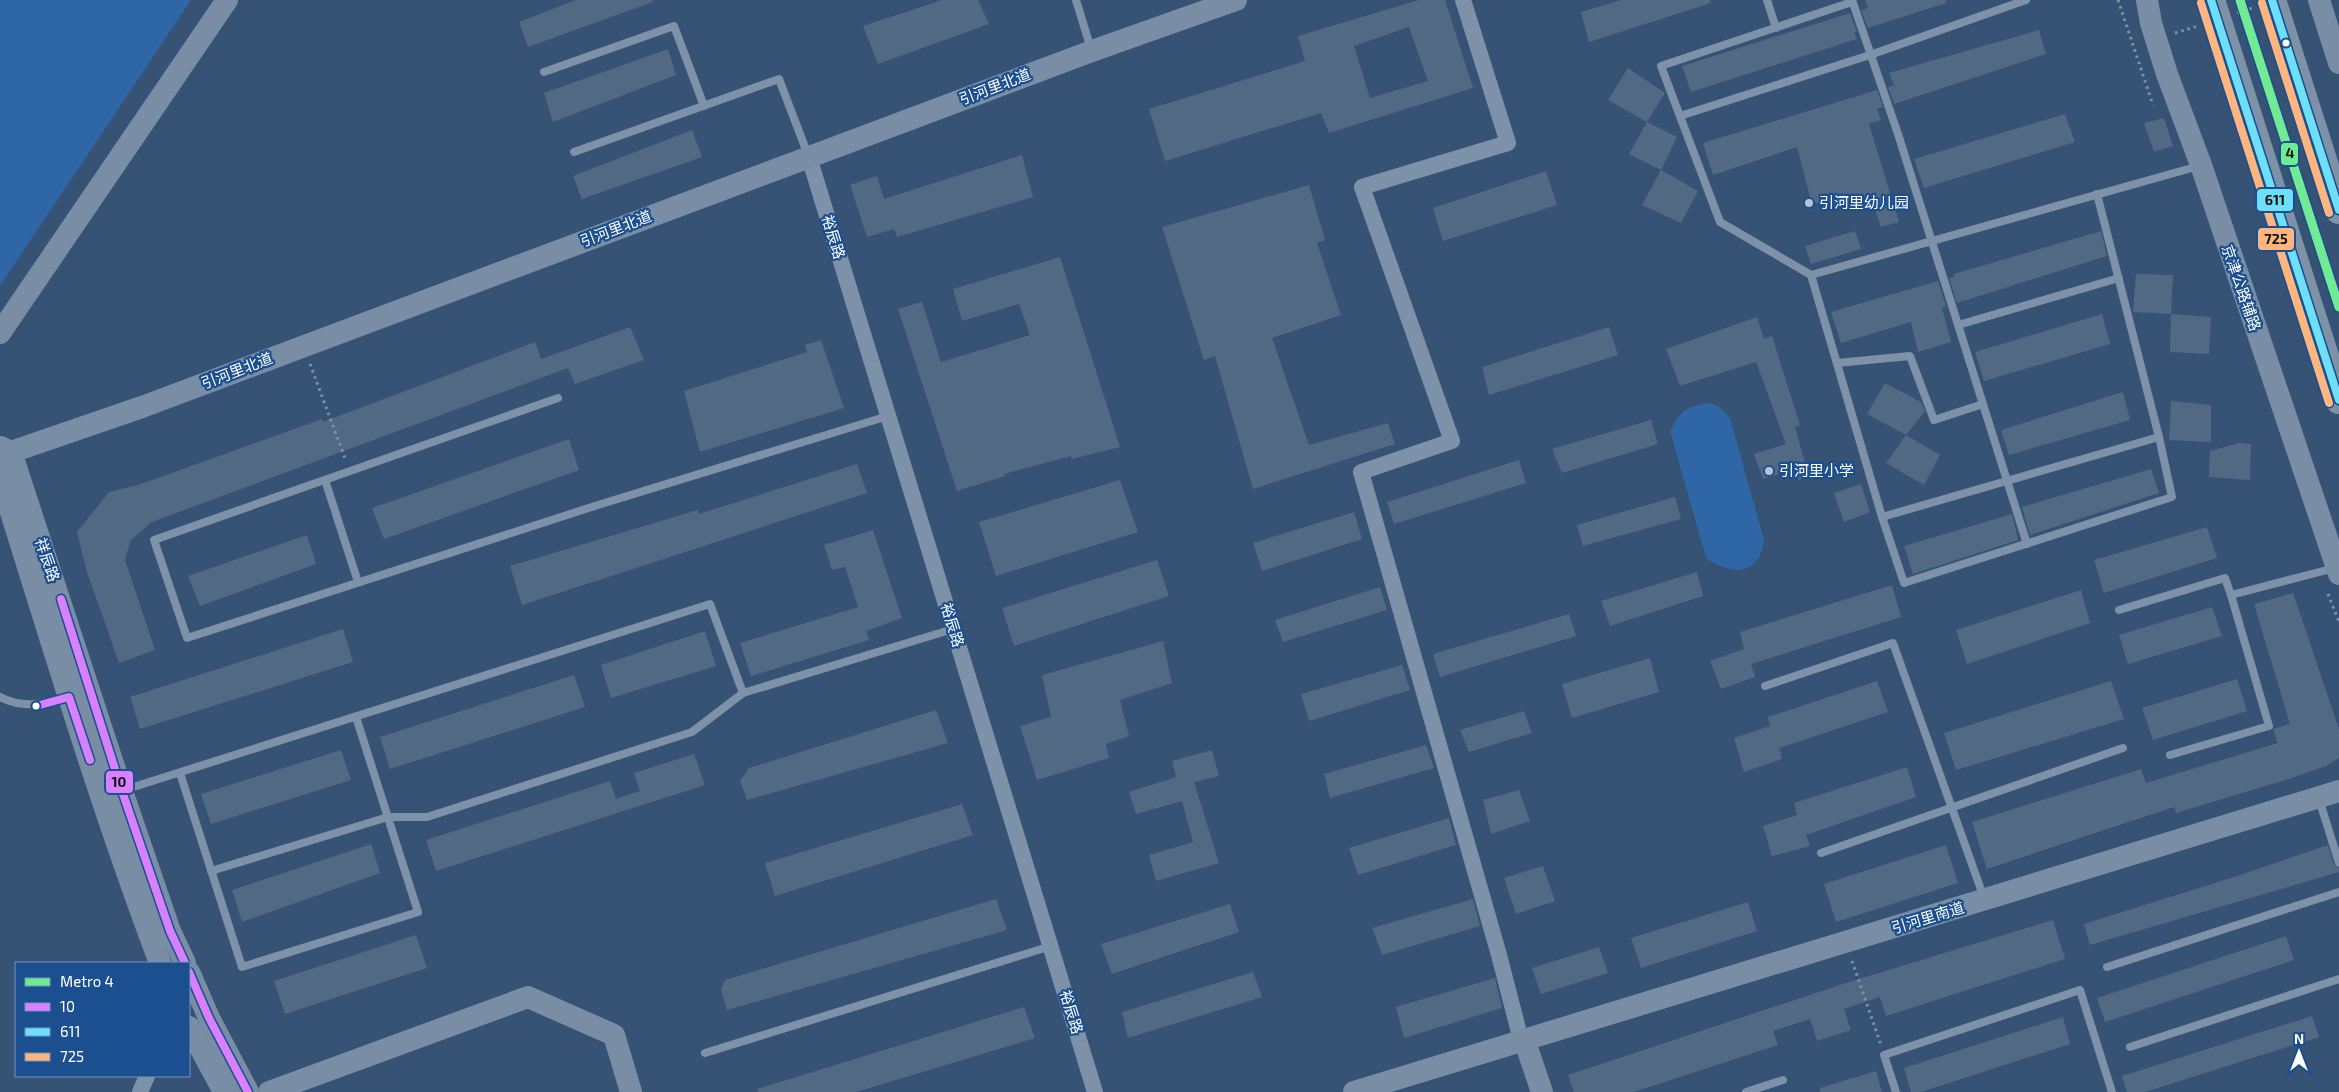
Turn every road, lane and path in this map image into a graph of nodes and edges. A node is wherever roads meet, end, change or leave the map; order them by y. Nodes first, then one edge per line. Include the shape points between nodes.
1 (227, 0) edge
2 (1076, 0) edge
3 (1236, 0) edge
4 (1463, 0) edge
5 (1767, 0) edge
6 (2026, 0) edge
7 (2118, 0) edge
8 (2147, 0) edge
9 (2211, 0) edge
10 (2272, 0) edge
11 (2319, 0) edge
12 (1852, 1) edge
13 (1776, 28) junction
14 (1092, 51) junction
15 (1870, 55) junction
16 (2339, 63) edge
17 (544, 72) dead end
18 (2153, 105) dead end
19 (704, 106) junction
20 (1680, 116) junction
21 (574, 152) dead end
22 (808, 157) junction
23 (2201, 165) junction
24 (2098, 194) junction
25 (2339, 210) edge
26 (1931, 241) junction
27 (1810, 275) junction
28 (2118, 278) junction
29 (1958, 325) junction
30 (0, 333) edge
31 (304, 346) junction
32 (1836, 363) junction
33 (558, 398) dead end
34 (2339, 400) edge
35 (1983, 404) junction
36 (888, 416) junction
37 (2159, 437) junction
38 (4, 454) edge
39 (350, 471) junction
40 (0, 477) edge
41 (325, 480) junction
42 (2008, 481) junction
43 (1882, 517) junction
44 (2028, 544) junction
45 (2338, 571) edge
46 (358, 582) junction
47 (2328, 594) dead end
48 (2231, 595) junction
49 (2119, 610) dead end
50 (2339, 622) edge
51 (953, 629) junction
52 (1765, 686) dead end
53 (743, 693) junction
54 (0, 697) edge
55 (69, 697) junction
56 (356, 717) junction
57 (2122, 748) dead end
58 (2170, 755) dead end
59 (180, 773) junction
60 (122, 790) junction
61 (2329, 794) edge
62 (1950, 808) junction
63 (388, 817) junction
64 (1821, 852) dead end
65 (2339, 863) edge
66 (211, 871) junction
67 (2339, 892) edge
68 (1985, 900) junction
69 (1847, 943) junction
70 (1051, 946) junction
71 (160, 962) edge
72 (185, 962) edge
73 (2107, 968) dead end
74 (190, 974) edge
75 (2339, 979) edge
76 (209, 1018) junction
77 (190, 1027) edge
78 (190, 1029) edge
79 (1520, 1040) junction
80 (2130, 1047) dead end
81 (705, 1053) dead end
82 (1884, 1055) junction
83 (147, 1077) edge
84 (1783, 1080) dead end
85 (140, 1092) edge
86 (224, 1092) edge
87 (248, 1092) edge
88 (269, 1092) edge
89 (631, 1092) edge
90 (1095, 1092) edge
91 (1354, 1092) edge
92 (1534, 1092) edge
93 (1542, 1092) edge
94 (1746, 1092) edge
95 (1896, 1092) edge
96 (2112, 1092) edge

1 - 30 street
2 - 14 lane
3 - 14 street, 引河里北道
4 - 79 street via 1508,143 1362,187 1452,442 1361,472 1499,955
5 - 13 lane
6 - 15 lane
7 - 18 path
8 - 23 street, 京津公路辅路 via 2167,74
9 - 34 highway
10 - 25 highway
11 - 16 street
12 - 13 lane
12 - 15 lane
13 - 20 lane via 1662,66
14 - 22 street, 引河里北道
15 - 20 lane
15 - 26 lane
17 - 19 lane via 674,26
19 - 21 lane
19 - 22 lane via 779,79
20 - 27 lane via 1720,222
22 - 31 street, 引河里北道
22 - 36 street, 裕辰路
23 - 24 lane
23 - 45 street, 京津公路辅路
24 - 26 lane
24 - 28 lane
26 - 27 lane
26 - 29 lane
27 - 32 lane
28 - 29 lane
28 - 37 lane
29 - 35 lane
31 - 38 street, 引河里北道 via 142,407
31 - 39 path
32 - 35 lane via 1910,356 1934,420
32 - 43 lane
33 - 39 lane
35 - 42 lane
36 - 46 lane
36 - 51 street, 裕辰路
37 - 42 lane
37 - 44 lane via 2172,497
38 - 60 street, 祥辰路
39 - 41 lane
40 - 55 street, 祥辰路
41 - 46 lane
41 - 46 lane via 154,540 187,638
42 - 43 lane
42 - 44 lane
43 - 44 lane via 1904,583
45 - 48 lane
47 - 50 path
48 - 49 lane via 2225,578
48 - 58 lane via 2269,726
51 - 53 lane
51 - 70 street, 裕辰路
52 - 62 lane via 1893,643
53 - 56 lane via 710,604
53 - 63 lane via 692,732 427,817
54 - 55 lane via 12,703 36,706
55 - 71 street, 祥辰路
56 - 59 lane
56 - 63 lane
57 - 62 lane
59 - 60 lane
59 - 66 lane
60 - 72 street, 祥辰路 via 170,931
61 - 65 lane
61 - 68 street, 引河里南道
62 - 64 lane
62 - 68 lane
63 - 66 lane
63 - 66 lane via 418,912 242,968
67 - 73 lane
68 - 69 street, 引河里南道
69 - 79 street, 引河里南道
69 - 82 path
70 - 81 lane
70 - 90 street, 裕辰路
74 - 76 street
75 - 80 lane
76 - 77 street
76 - 87 street
78 - 86 street
79 - 91 street, 引河里南道
79 - 92 street
79 - 93 street
82 - 95 lane
82 - 96 lane via 2080,990
83 - 85 street
84 - 94 lane
88 - 89 street via 528,997 614,1035

